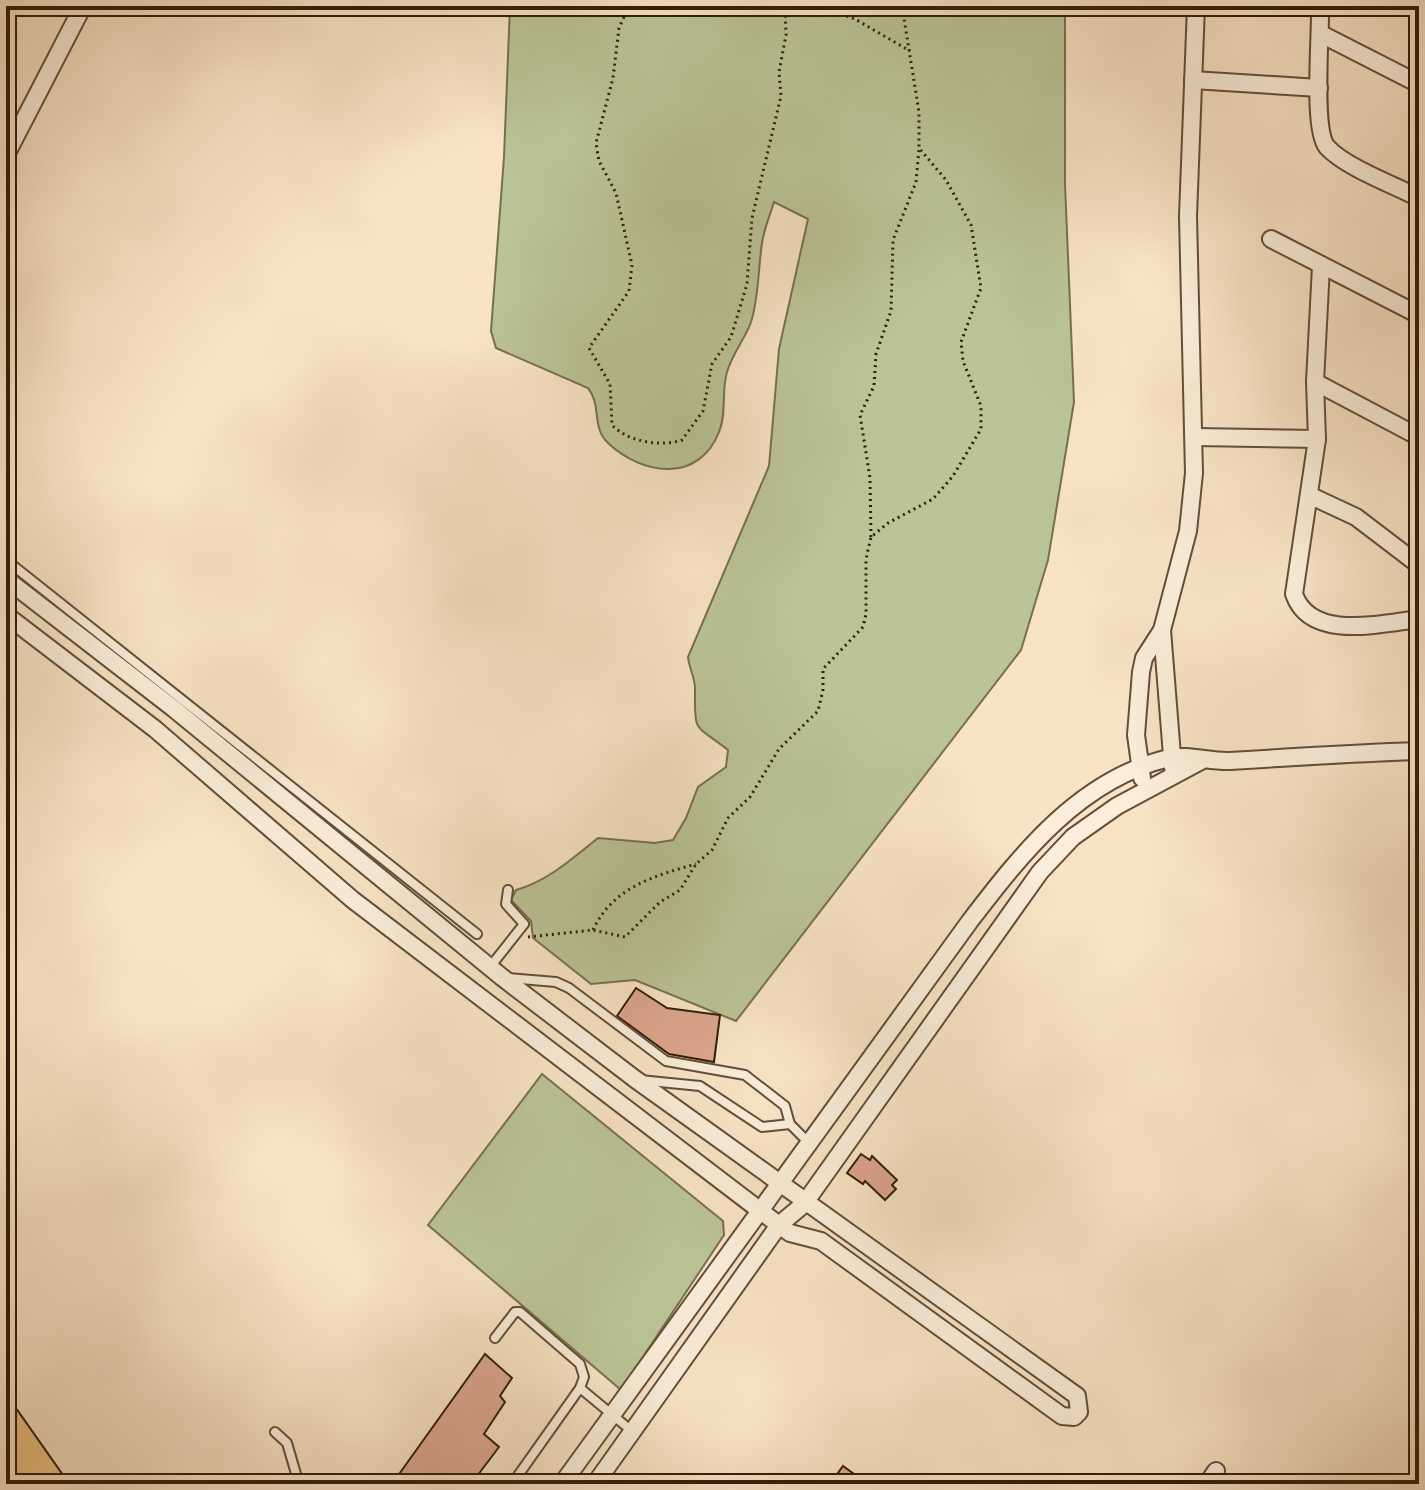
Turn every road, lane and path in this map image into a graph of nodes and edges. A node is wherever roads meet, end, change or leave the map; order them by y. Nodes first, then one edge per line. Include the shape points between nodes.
1 (83, 6) edge
2 (629, 6) edge
3 (785, 6) edge
4 (818, 6) edge
5 (902, 6) edge
6 (1196, 6) edge
7 (1320, 6) edge
8 (1321, 34) junction
9 (910, 51) junction
10 (1193, 80) junction
11 (1419, 84) edge
12 (1319, 88) junction
13 (919, 148) junction
14 (6, 155) edge
15 (1419, 198) edge
16 (1271, 239) dead end
17 (1321, 266) junction
18 (1419, 315) edge
19 (1315, 382) junction
20 (1195, 437) junction
21 (1419, 437) edge
22 (1317, 439) junction
23 (1311, 496) junction
24 (871, 537) junction
25 (6, 560) edge
26 (1419, 565) edge
27 (6, 579) edge
28 (6, 615) edge
29 (1419, 619) edge
30 (1162, 630) junction
31 (153, 693) junction
32 (173, 708) junction
33 (136, 714) junction
34 (155, 729) junction
35 (1419, 751) edge
36 (1171, 758) junction
37 (1201, 761) junction
38 (1140, 769) junction
39 (1175, 777) junction
40 (1145, 790) junction
41 (696, 864) junction
42 (508, 890) dead end
43 (970, 921) junction
44 (593, 930) junction
45 (477, 934) dead end
46 (516, 938) junction
47 (994, 939) junction
48 (496, 973) junction
49 (635, 1079) junction
50 (615, 1100) junction
51 (790, 1124) junction
52 (810, 1144) junction
53 (781, 1186) junction
54 (804, 1204) junction
55 (761, 1211) junction
56 (779, 1225) junction
57 (495, 1338) dead end
58 (580, 1388) junction
59 (612, 1416) junction
60 (6, 1420) edge
61 (275, 1432) dead end
62 (634, 1433) junction
63 (6, 1456) edge
64 (25, 1484) edge
65 (51, 1484) edge
66 (299, 1484) edge
67 (512, 1484) edge
68 (562, 1484) edge
69 (595, 1484) edge

1 - 14 street
2 - 3 path via 616,38 596,153 616,193 631,285 590,344 589,354 610,384 612,425 633,439 669,443 682,440 703,411 712,364 731,337 747,284 752,218 781,96
4 - 9 path via 855,19
5 - 9 path
6 - 10 street
7 - 8 street
8 - 11 street
8 - 12 street
9 - 13 path
10 - 12 street
10 - 20 street via 1188,216
12 - 15 street via 1321,133 1327,147
13 - 24 path via 916,182 893,240 891,311 876,354 874,386 860,415 870,478
13 - 24 path via 946,180 971,225 981,288 961,342 981,406 981,429 933,499
16 - 17 street
17 - 18 street
17 - 19 street
19 - 21 street
19 - 22 street
20 - 22 street
20 - 30 street via 1188,531
22 - 23 street
23 - 26 street via 1364,522
23 - 29 street via 1294,594 1300,610 1312,620 1334,625
24 - 41 path via 863,627 823,669 818,711 779,749 750,797 728,818 712,850
25 - 45 lane
27 - 31 street
28 - 33 street
30 - 36 street
30 - 38 street via 1141,672 1136,735
31 - 32 street
31 - 33 street
32 - 34 street
32 - 48 street
33 - 34 street
34 - 50 street via 353,900
35 - 37 street
36 - 37 street
36 - 38 street
36 - 39 street
37 - 39 street
38 - 40 street
38 - 43 street via 1059,818 1020,856
39 - 40 street
40 - 47 street via 1073,837 1040,872
41 - 44 path via 626,890 607,906
41 - 44 path via 680,890 660,902 630,936
42 - 46 lane via 506,904 524,924
43 - 47 street
43 - 52 street
44 - 46 path
46 - 48 lane
47 - 54 street
48 - 49 street
48 - 51 lane via 569,988 666,1061 745,1075 785,1106
49 - 50 street
49 - 51 lane via 700,1086 762,1127
49 - 53 street
50 - 55 street
51 - 52 lane
52 - 53 street
53 - 54 street
53 - 55 street
54 - 56 street
54 - 56 street via 1077,1396 1079,1412 1062,1416 821,1241
55 - 56 street
55 - 59 street
56 - 62 street
57 - 58 lane via 515,1312 523,1314 584,1369
58 - 59 lane
58 - 67 lane
59 - 62 lane
59 - 68 street
60 - 65 highway
61 - 66 lane via 287,1443
62 - 69 street
63 - 64 highway

